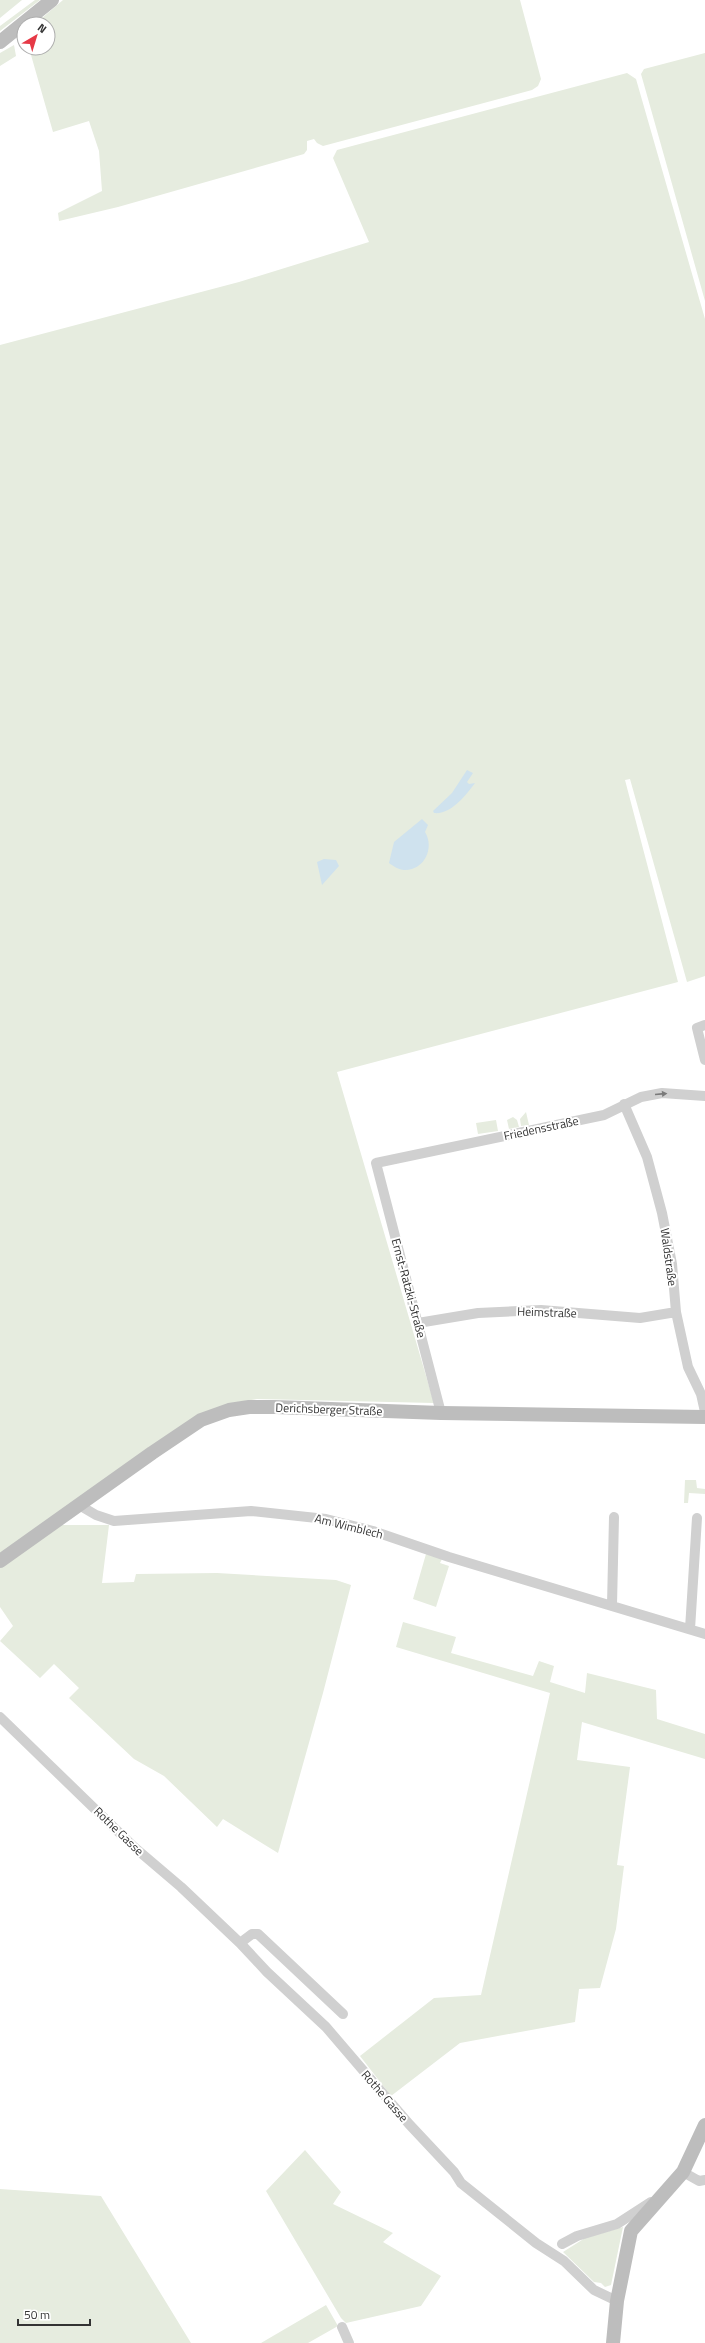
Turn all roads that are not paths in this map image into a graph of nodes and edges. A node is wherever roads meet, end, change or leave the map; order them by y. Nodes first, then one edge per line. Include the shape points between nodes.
1 (52, 0) edge
2 (0, 42) edge
3 (701, 1026) edge
4 (705, 1060) edge
5 (705, 1096) edge
6 (624, 1104) junction
7 (376, 1163) joint
8 (676, 1312) junction
9 (418, 1323) junction
10 (705, 1412) edge
11 (441, 1413) junction
12 (705, 1417) edge
13 (79, 1505) junction
14 (614, 1517) dead end
15 (697, 1518) dead end
16 (0, 1561) edge
17 (612, 1606) junction
18 (690, 1629) junction
19 (705, 1634) edge
20 (0, 1717) edge
21 (240, 1943) junction
22 (343, 2014) dead end
23 (705, 2125) edge
24 (683, 2172) junction
25 (705, 2180) edge
26 (663, 2195) junction
27 (562, 2244) dead end
28 (618, 2301) junction
29 (342, 2327) dead end
30 (349, 2343) edge
31 (613, 2343) edge

1 - 2 street
3 - 4 street
6 -> 5 street, Friedensstraße via 641,1097 662,1094
6 - 7 street, Friedensstraße via 604,1115
6 - 8 street, Waldstraße via 647,1157 662,1213 672,1264
7 - 9 street, Ernst-Ratzki-Straße
8 - 9 street, Heimstraße via 640,1318 541,1310 478,1313
8 - 10 street, Waldstraße via 688,1367
9 - 11 street, Ernst-Ratzki-Straße
11 - 12 street, Derichsberger Straße
11 - 13 street, Derichsberger Straße via 275,1407 229,1410 211,1416 186,1430
13 - 16 street, Derichsberger Straße
13 - 17 street, Am Wimblech via 96,1515 114,1521 251,1511 326,1519 373,1531 449,1557
14 - 17 street
15 - 18 street
17 - 18 street, Am Wimblech
18 - 19 street, Am Wimblech
20 - 21 street, Rothe Gasse via 134,1847
21 - 22 street via 252,1934 258,1934
21 - 28 street, Rothe Gasse via 326,2027 461,2183 536,2243 564,2261 594,2290
23 - 24 street
24 - 25 street via 699,2181
24 - 26 street
26 - 27 street via 617,2224 577,2236
26 - 28 street via 631,2232
28 - 31 street
29 - 30 street

